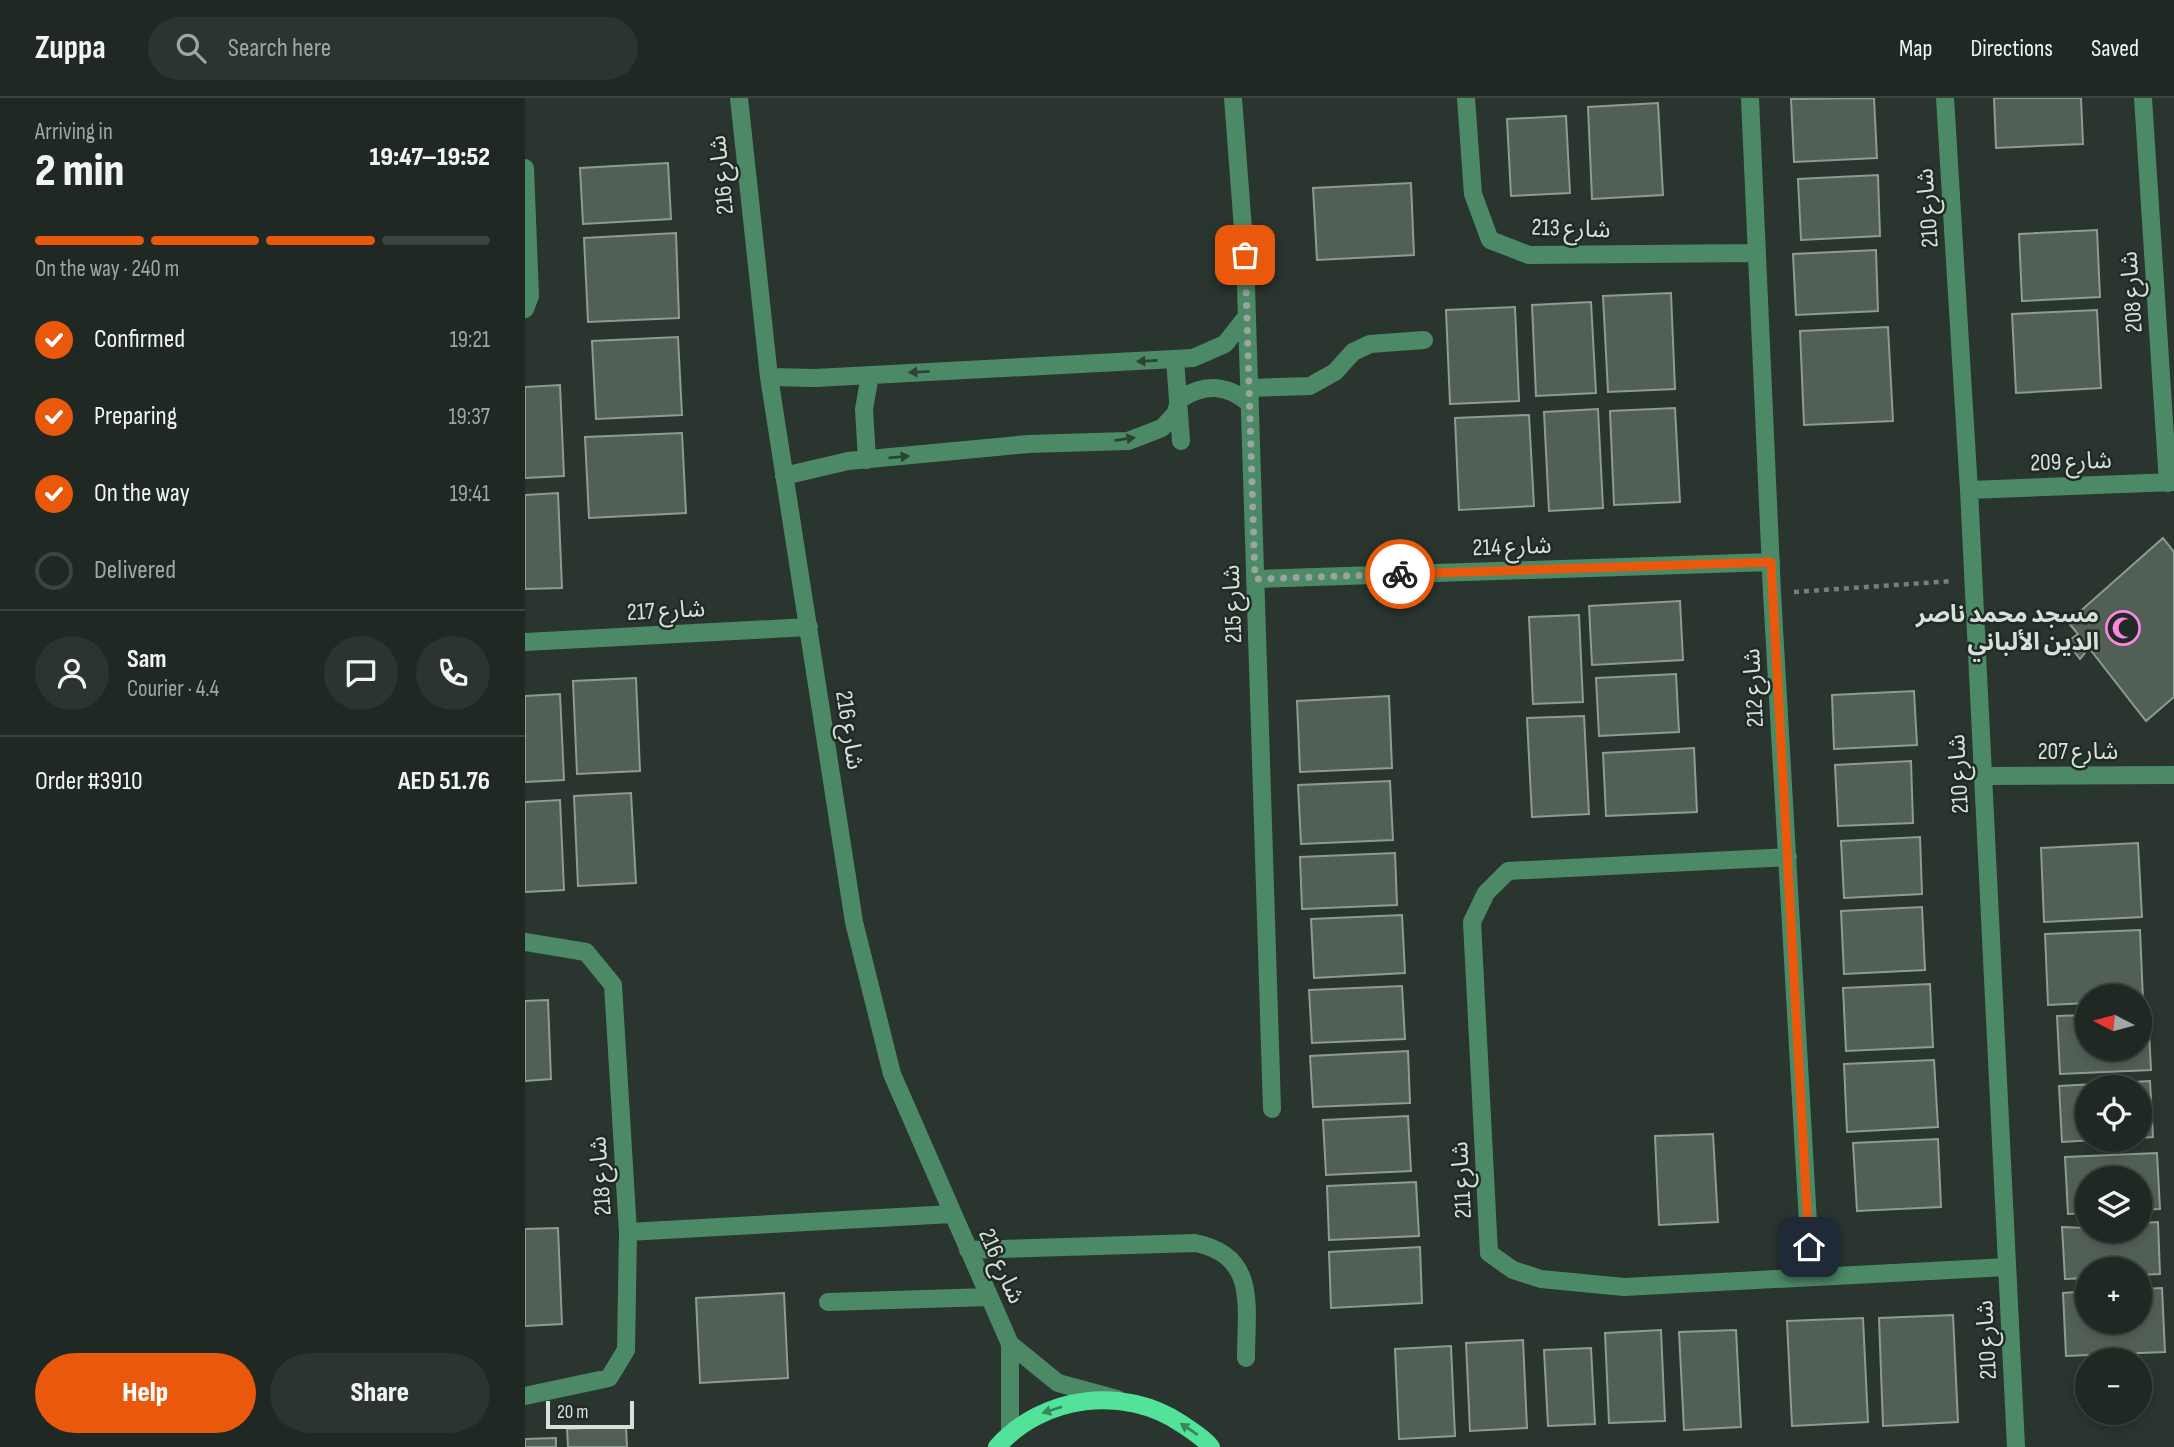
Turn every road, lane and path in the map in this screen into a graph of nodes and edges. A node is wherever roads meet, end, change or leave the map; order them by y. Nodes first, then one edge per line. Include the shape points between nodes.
1 (739, 98) edge
2 (1233, 98) edge
3 (1467, 98) edge
4 (1750, 98) edge
5 (1945, 98) edge
6 (2143, 98) edge
7 (525, 168) edge
8 (1756, 253) junction
9 (525, 309) edge
10 (1247, 316) junction
11 (1424, 340) dead end
12 (1175, 359) junction
13 (870, 375) junction
14 (769, 377) junction
15 (1249, 396) junction
16 (1180, 399) junction
17 (1181, 441) dead end
18 (866, 460) junction
19 (784, 476) junction
20 (2171, 482) edge
21 (1969, 490) junction
22 (1771, 562) junction
23 (1255, 579) junction
24 (1974, 580) junction
25 (1772, 593) junction
26 (809, 627) junction
27 (525, 642) edge
28 (2174, 775) edge
29 (1983, 776) junction
30 (1788, 857) junction
31 (525, 942) edge
32 (1272, 1109) dead end
33 (952, 1214) junction
34 (628, 1232) junction
35 (968, 1250) junction
36 (2007, 1267) junction
37 (1811, 1275) junction
38 (989, 1297) junction
39 (828, 1302) dead end
40 (1010, 1344) junction
41 (1245, 1358) dead end
42 (525, 1396) edge
43 (1121, 1400) junction
44 (1010, 1432) junction
45 (997, 1447) edge
46 (1211, 1447) edge
47 (2016, 1447) edge

1 - 14 street, شارع 216
2 - 10 street, شارع 215
3 - 8 street, شارع 213 via 1473,194 1490,240 1529,255
4 - 8 street, شارع 212
5 - 21 street, شارع 210
6 - 20 street, شارع 208
7 - 9 street via 530,296
8 - 22 street, شارع 212
10 - 12 street via 1225,344 1193,358
10 - 15 street, شارع 215
11 - 15 street via 1370,344 1310,386
12 -> 13 street
12 - 16 street
13 - 14 street
13 - 18 street via 864,409
14 - 19 street, شارع 216
15 - 16 street via 1210,386
15 - 23 street, شارع 215
16 - 17 street
18 -> 16 street via 1028,444 1128,441 1163,428
18 - 19 street via 826,464
19 - 26 street, شارع 216
20 - 21 street, شارع 209
21 - 24 street, شارع 210
22 - 23 street, شارع 214
22 - 25 street, شارع 212
23 - 32 street, شارع 215
24 - 25 path
24 - 29 street, شارع 210
25 - 30 street, شارع 212
26 - 27 street, شارع 217
26 - 33 street, شارع 216 via 857,934 892,1074
28 - 29 street, شارع 207
29 - 36 street, شارع 210
30 - 37 street, شارع 212
30 - 37 street, شارع 211 via 1508,871 1486,894 1472,922 1489,1253 1513,1270 1541,1279 1624,1287
31 - 34 street, شارع 218 via 586,952 613,985
33 - 34 street
33 - 35 street, شارع 216
34 - 42 street, شارع 218 via 626,1350 609,1378
35 - 38 street, شارع 216
35 - 41 street via 1195,1243 1214,1247 1242,1273
36 - 37 street, شارع 211
36 - 47 street, شارع 210
38 - 39 street
38 - 40 street, شارع 216
40 - 43 street, شارع 216 via 1058,1382
40 - 44 street, شارع 216
43 -> 44 main road via 1081,1401 1044,1412
46 -> 43 main road via 1166,1413
44 - 45 main road

